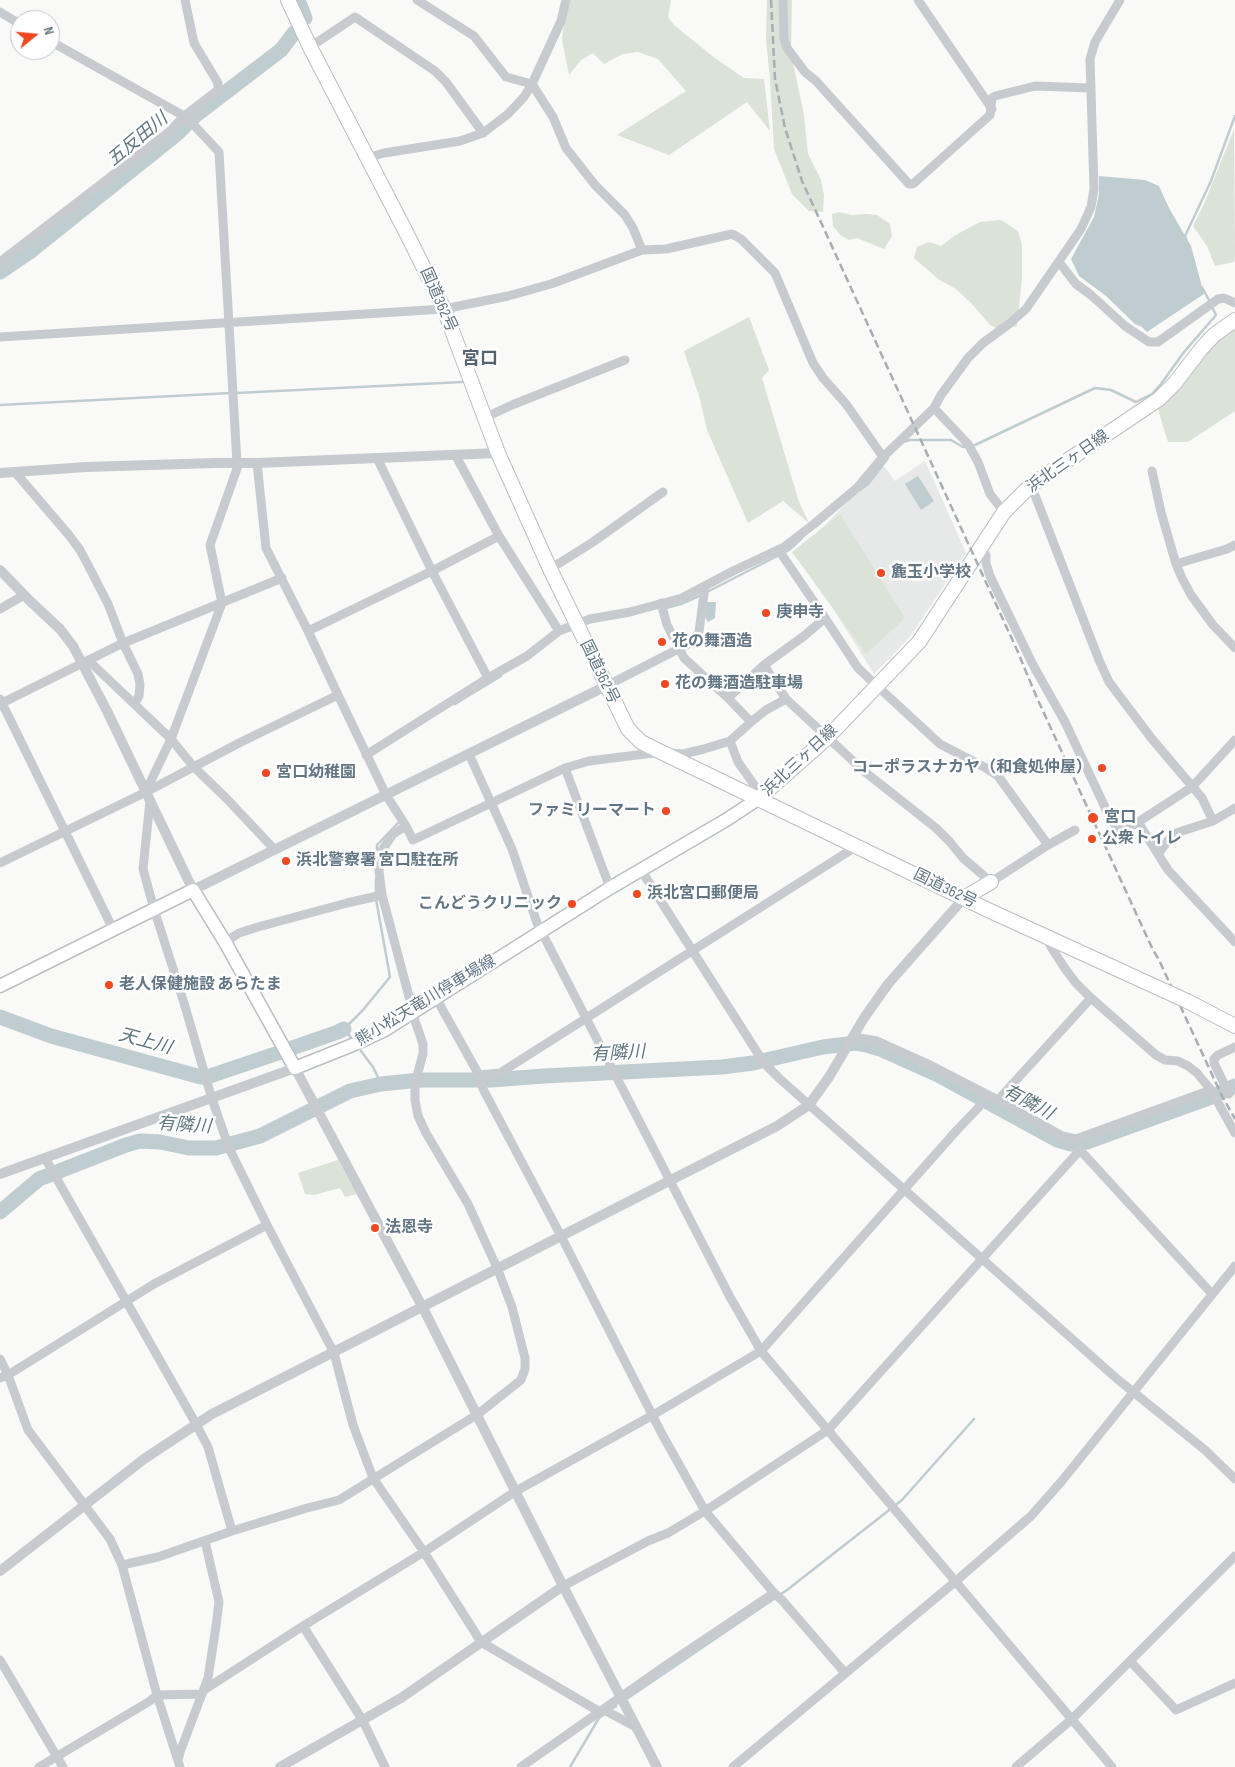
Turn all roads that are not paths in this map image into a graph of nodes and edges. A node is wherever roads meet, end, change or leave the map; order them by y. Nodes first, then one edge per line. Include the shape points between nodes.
1 (185, 0) edge
2 (288, 0) edge
3 (417, 0) edge
4 (566, 0) edge
5 (784, 0) edge
6 (918, 0) edge
7 (1120, 0) edge
8 (60, 47) edge
9 (310, 47) junction
10 (532, 84) junction
11 (1090, 88) junction
12 (992, 108) junction
13 (184, 117) junction
14 (483, 133) junction
15 (368, 158) junction
16 (642, 250) junction
17 (0, 262) edge
18 (1059, 262) junction
19 (1235, 303) edge
20 (444, 309) junction
21 (1235, 320) edge
22 (228, 322) junction
23 (0, 337) edge
24 (625, 360) dead end
25 (934, 408) junction
26 (484, 418) junction
27 (498, 453) junction
28 (456, 456) junction
29 (883, 457) junction
30 (377, 458) junction
31 (238, 463) junction
32 (258, 463) junction
33 (1152, 471) dead end
34 (15, 472) junction
35 (0, 473) edge
36 (1031, 484) junction
37 (663, 492) dead end
38 (1004, 512) junction
39 (499, 536) junction
40 (1235, 545) edge
41 (981, 548) junction
42 (781, 552) junction
43 (1176, 564) junction
44 (550, 569) junction
45 (0, 570) edge
46 (432, 571) junction
47 (282, 578) junction
48 (705, 586) junction
49 (24, 595) junction
50 (222, 603) junction
51 (661, 603) junction
52 (0, 609) edge
53 (825, 618) junction
54 (576, 623) junction
55 (308, 631) junction
56 (560, 631) junction
57 (123, 643) junction
58 (1235, 648) edge
59 (679, 649) junction
60 (85, 662) junction
61 (764, 665) junction
62 (488, 678) junction
63 (606, 686) junction
64 (876, 686) junction
65 (338, 695) junction
66 (728, 698) junction
67 (786, 699) junction
68 (1, 702) edge
69 (135, 703) junction
70 (750, 722) junction
71 (827, 738) junction
72 (172, 739) junction
73 (1235, 740) edge
74 (730, 741) junction
75 (661, 752) junction
76 (469, 754) junction
77 (366, 756) junction
78 (193, 766) junction
79 (565, 768) junction
80 (1192, 787) junction
81 (386, 795) junction
82 (148, 796) junction
83 (760, 797) junction
84 (493, 803) junction
85 (1235, 808) edge
86 (1213, 821) junction
87 (1138, 822) junction
88 (406, 826) junction
89 (1075, 830) dead end
90 (65, 832) junction
91 (1048, 845) junction
92 (857, 846) junction
93 (275, 850) junction
94 (1158, 854) junction
95 (0, 863) edge
96 (641, 870) junction
97 (991, 882) junction
98 (610, 888) junction
99 (194, 890) junction
100 (382, 896) junction
101 (964, 898) junction
102 (154, 909) junction
103 (113, 929) junction
104 (542, 931) junction
105 (1047, 937) junction
106 (225, 942) junction
107 (1235, 942) edge
108 (693, 952) junction
109 (0, 986) edge
110 (436, 998) junction
111 (1091, 998) junction
112 (412, 1012) junction
113 (587, 1019) junction
114 (1235, 1026) edge
115 (852, 1040) junction
116 (1235, 1047) edge
117 (295, 1068) junction
118 (479, 1075) junction
119 (1211, 1090) junction
120 (1227, 1090) dead end
121 (212, 1099) junction
122 (998, 1100) junction
123 (809, 1105) junction
124 (979, 1106) dead end
125 (1235, 1133) edge
126 (1078, 1145) junction
127 (47, 1162) junction
128 (0, 1174) edge
129 (669, 1180) junction
130 (905, 1190) junction
131 (266, 1225) junction
132 (561, 1236) junction
133 (982, 1259) junction
134 (1235, 1266) edge
135 (498, 1270) junction
136 (1212, 1294) junction
137 (126, 1301) junction
138 (423, 1308) junction
139 (762, 1351) junction
140 (334, 1353) junction
141 (0, 1359) edge
142 (4, 1377) edge
143 (1134, 1392) junction
144 (478, 1414) junction
145 (653, 1415) junction
146 (196, 1424) junction
147 (828, 1430) junction
148 (373, 1478) junction
149 (1235, 1480) edge
150 (516, 1491) junction
151 (85, 1506) junction
152 (705, 1511) junction
153 (232, 1531) junction
154 (205, 1541) junction
155 (424, 1552) junction
156 (1235, 1556) edge
157 (122, 1565) junction
158 (0, 1571) edge
159 (956, 1582) junction
160 (563, 1586) junction
161 (774, 1593) junction
162 (303, 1626) junction
163 (481, 1642) junction
164 (0, 1660) edge
165 (1131, 1662) junction
166 (845, 1673) junction
167 (1235, 1683) edge
168 (203, 1692) junction
169 (157, 1695) junction
170 (622, 1697) junction
171 (606, 1712) junction
172 (363, 1720) junction
173 (1072, 1720) junction
174 (636, 1727) junction
175 (56, 1757) junction
176 (179, 1764) edge
177 (39, 1767) edge
178 (63, 1767) edge
179 (280, 1767) edge
180 (385, 1767) edge
181 (521, 1767) edge
182 (657, 1767) edge
183 (733, 1767) edge
184 (1016, 1767) edge
185 (1112, 1767) edge

1 - 13 street via 194,42 218,84 218,90
2 - 9 main road, 国道362号
3 - 10 street via 474,36 506,77
4 - 10 street via 561,21
5 - 12 street via 787,48 805,72 909,184 913,184 990,115
6 - 12 street
7 - 11 street via 1095,42 1090,59
8 - 13 street
9 - 14 street via 355,17 435,71
9 - 15 main road, 国道362号
10 - 14 street via 508,114
10 - 16 street via 553,117 566,148 591,181 625,215
11 - 12 street via 1035,86 995,96
11 - 18 street via 1094,172 1091,207 1082,229
13 - 17 street
13 - 22 street via 219,152
14 - 15 street via 460,141
15 - 20 main road, 国道362号
16 - 20 street via 551,284
16 - 29 street via 666,249 732,234 741,240 775,273 813,363
18 - 19 street via 1076,284 1149,342 1158,342 1215,301 1224,298
18 - 25 street via 1026,309 968,358
20 - 22 street
20 - 26 main road, 国道362号
21 - 36 main road, 浜北三ヶ日線 via 1214,335 1159,399
22 - 23 street
22 - 31 street
24 - 26 street
25 - 29 street
25 - 38 street via 970,448 990,494
26 - 27 main road, 国道362号
27 - 28 street
27 - 44 main road, 国道362号
28 - 30 street
28 - 39 street
29 - 42 street via 858,487
30 - 32 street
30 - 46 street
31 - 32 street
31 - 34 street
31 - 50 street via 210,545
32 - 47 street via 266,548
33 - 43 street
34 - 35 street
34 - 57 street via 80,550 108,604
36 - 38 main road, 浜北三ヶ日線
36 - 80 street via 1109,682
37 - 44 street
38 - 41 main road, 浜北三ヶ日線
39 - 46 street
39 - 56 street
40 - 43 street
41 - 64 main road, 浜北三ヶ日線 via 919,642
41 - 87 street via 986,555 990,576 1110,818 1116,826 1126,830
42 - 48 street
42 - 53 street
43 - 58 street via 1191,594 1213,625
44 - 54 main road, 国道362号
45 - 49 street
46 - 55 street
46 - 62 street
47 - 50 street
47 - 55 street
48 - 51 street via 682,598
48 - 59 street via 697,637
49 - 52 street
49 - 60 street via 60,629
50 - 57 street
50 - 72 street
51 - 54 street
51 - 59 street
53 - 61 street
53 - 64 street via 858,668
54 - 56 street
54 - 63 main road, 国道362号
55 - 65 street
56 - 62 street
57 - 60 street
57 - 69 street via 138,674 139,696
59 - 63 street
59 - 66 street via 684,658
60 - 68 street
60 - 69 street
60 - 82 street
61 - 66 street
61 - 67 street
62 - 77 street
63 - 75 main road, 国道362号 via 628,729 641,742
63 - 76 street
64 - 71 main road, 浜北三ヶ日線
64 - 91 street via 940,744 998,776
65 - 77 street
65 - 78 street
66 - 70 street
67 - 70 street
67 - 71 street
68 - 90 street
69 - 72 street
70 - 74 street
71 - 83 main road, 浜北三ヶ日線
71 - 97 street via 936,828
72 - 78 street
72 - 82 street
73 - 80 street
74 - 75 street via 683,754
74 - 83 street via 738,762
75 - 79 street via 589,761
75 - 83 main road, 国道362号
76 - 81 street
76 - 84 street
77 - 81 street
78 - 82 street
78 - 93 street
79 - 84 street
79 - 98 street
80 - 86 street via 1202,798
80 - 87 street
81 - 88 street
81 - 93 street
82 - 90 street
82 - 99 street
82 - 102 street via 143,869
83 - 92 main road, 国道362号
83 - 96 main road, 熊小松天竜川停車場線
84 - 88 street via 412,840
84 - 104 street via 512,848 536,923
85 - 86 street
86 - 94 street via 1173,834
87 - 94 street
88 - 100 street via 393,834 381,852
89 - 91 street
90 - 95 street
90 - 103 street
91 - 97 street
92 - 101 main road, 国道362号
92 - 108 street
93 - 99 street
94 - 107 street via 1168,870
96 - 98 main road, 熊小松天竜川停車場線
96 - 108 street
97 - 101 main road
98 - 104 main road, 熊小松天竜川停車場線
99 - 102 main road
99 - 106 main road
100 - 106 street via 258,927
100 - 112 street
101 - 105 main road, 国道362号
101 - 115 street via 888,984
102 - 103 main road
102 - 121 street
103 - 109 main road
104 - 110 main road, 熊小松天竜川停車場線
104 - 113 street
105 - 111 street via 1076,984
105 - 114 main road, 国道362号, bridge
106 - 117 main road
108 - 113 street
108 - 123 street via 763,1061
110 - 112 main road, 熊小松天竜川停車場線
110 - 118 street
111 - 119 street via 1156,1055 1188,1066
111 - 122 street
112 - 117 main road, 熊小松天竜川停車場線 via 385,1030
112 - 135 street via 423,1044 416,1081 418,1116 468,1204
113 - 118 street via 500,1073
113 - 129 street
115 - 122 street via 877,1041
115 - 123 street
116 - 120 street via 1214,1059
117 - 121 street
117 - 138 street
118 - 132 street via 483,1089
119 - 125 street
119 - 126 street
121 - 127 street
121 - 131 street via 228,1145
122 - 126 street
123 - 129 street via 777,1126
123 - 130 street
124 - 130 street
126 - 133 street
126 - 136 street
127 - 128 street
127 - 137 street
129 - 132 street
129 - 139 street
130 - 133 street
130 - 139 street
131 - 137 street
131 - 140 street
132 - 135 street
132 - 145 street
133 - 143 street
133 - 147 street
134 - 136 street
135 - 138 street
135 - 144 street via 512,1307 525,1369 521,1380
136 - 143 street
137 - 142 street
137 - 146 street
138 - 140 street
138 - 144 street
139 - 145 street
139 - 147 street
140 - 146 street
140 - 148 street via 353,1425
141 - 142 street
142 - 151 street via 28,1430
143 - 149 street via 1205,1450
143 - 159 street via 1031,1516
144 - 148 street
144 - 150 street
145 - 150 street
145 - 152 street
146 - 151 street via 144,1459
146 - 153 street via 208,1447
147 - 152 street
147 - 159 street
148 - 153 street via 338,1500
148 - 155 street
150 - 155 street
150 - 160 street
151 - 157 street via 110,1539
151 - 158 street
152 - 160 street
152 - 161 street
153 - 154 street
154 - 157 street
154 - 168 street via 219,1602
155 - 162 street
155 - 163 street
156 - 165 street
157 - 169 street
159 - 166 street
159 - 173 street
160 - 163 street
160 - 170 street
161 - 166 street
161 - 170 street
162 - 168 street
162 - 172 street
163 - 171 street
163 - 172 street via 401,1698
164 - 175 street
165 - 167 street via 1176,1710
165 - 173 street
166 - 183 street
168 - 169 street
168 - 176 street via 180,1752
169 - 175 street
169 - 176 street
170 - 171 street
170 - 174 street
171 - 174 street
171 - 181 street
172 - 179 street
172 - 180 street
173 - 184 street
173 - 185 street
174 - 182 street
175 - 177 street
175 - 178 street

